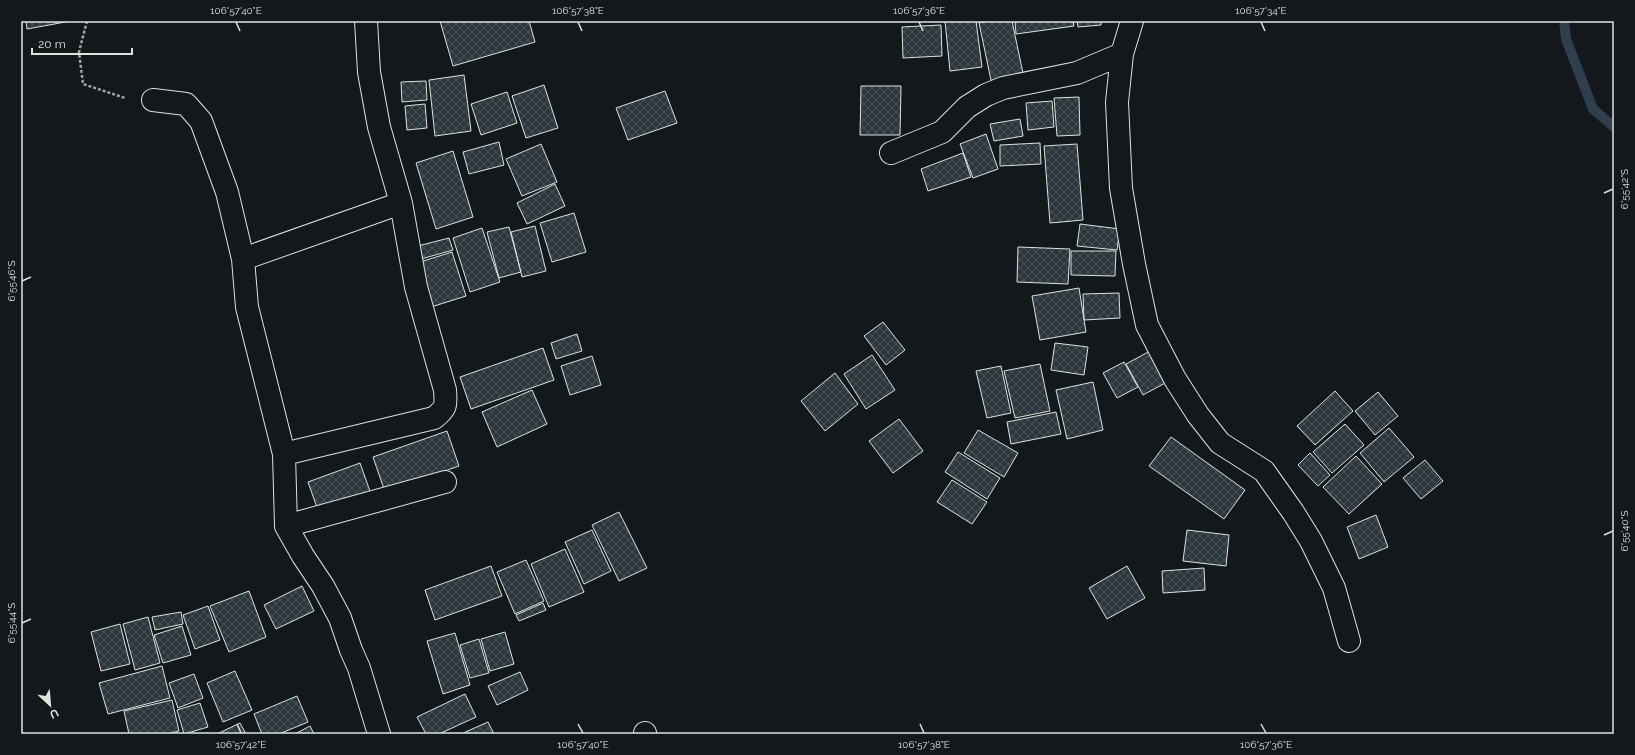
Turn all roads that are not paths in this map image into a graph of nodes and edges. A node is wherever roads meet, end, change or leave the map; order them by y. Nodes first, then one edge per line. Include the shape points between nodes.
1 (366, 21) edge
2 (1132, 21) edge
3 (1122, 54) junction
4 (152, 100) road end
5 (891, 153) dead end
6 (401, 203) junction
7 (243, 259) junction
8 (284, 454) junction
9 (445, 482) dead end
10 (286, 526) junction
11 (1349, 641) dead end
12 (378, 734) edge

1 - 6 street via 369,72 379,127
2 - 3 street
3 - 5 street via 1077,73 1003,88 975,101 942,132
3 - 11 street via 1117,102 1120,188 1147,325 1174,379 1198,416 1220,443 1264,471 1293,512 1311,541 1334,588
4 - 7 street via 186,104 201,121 226,192
6 - 7 street
6 - 8 street via 416,287 445,390 446,404 443,412 434,418
7 - 8 street via 247,307
8 - 10 street
9 - 10 street
10 - 12 street via 340,618 359,668

